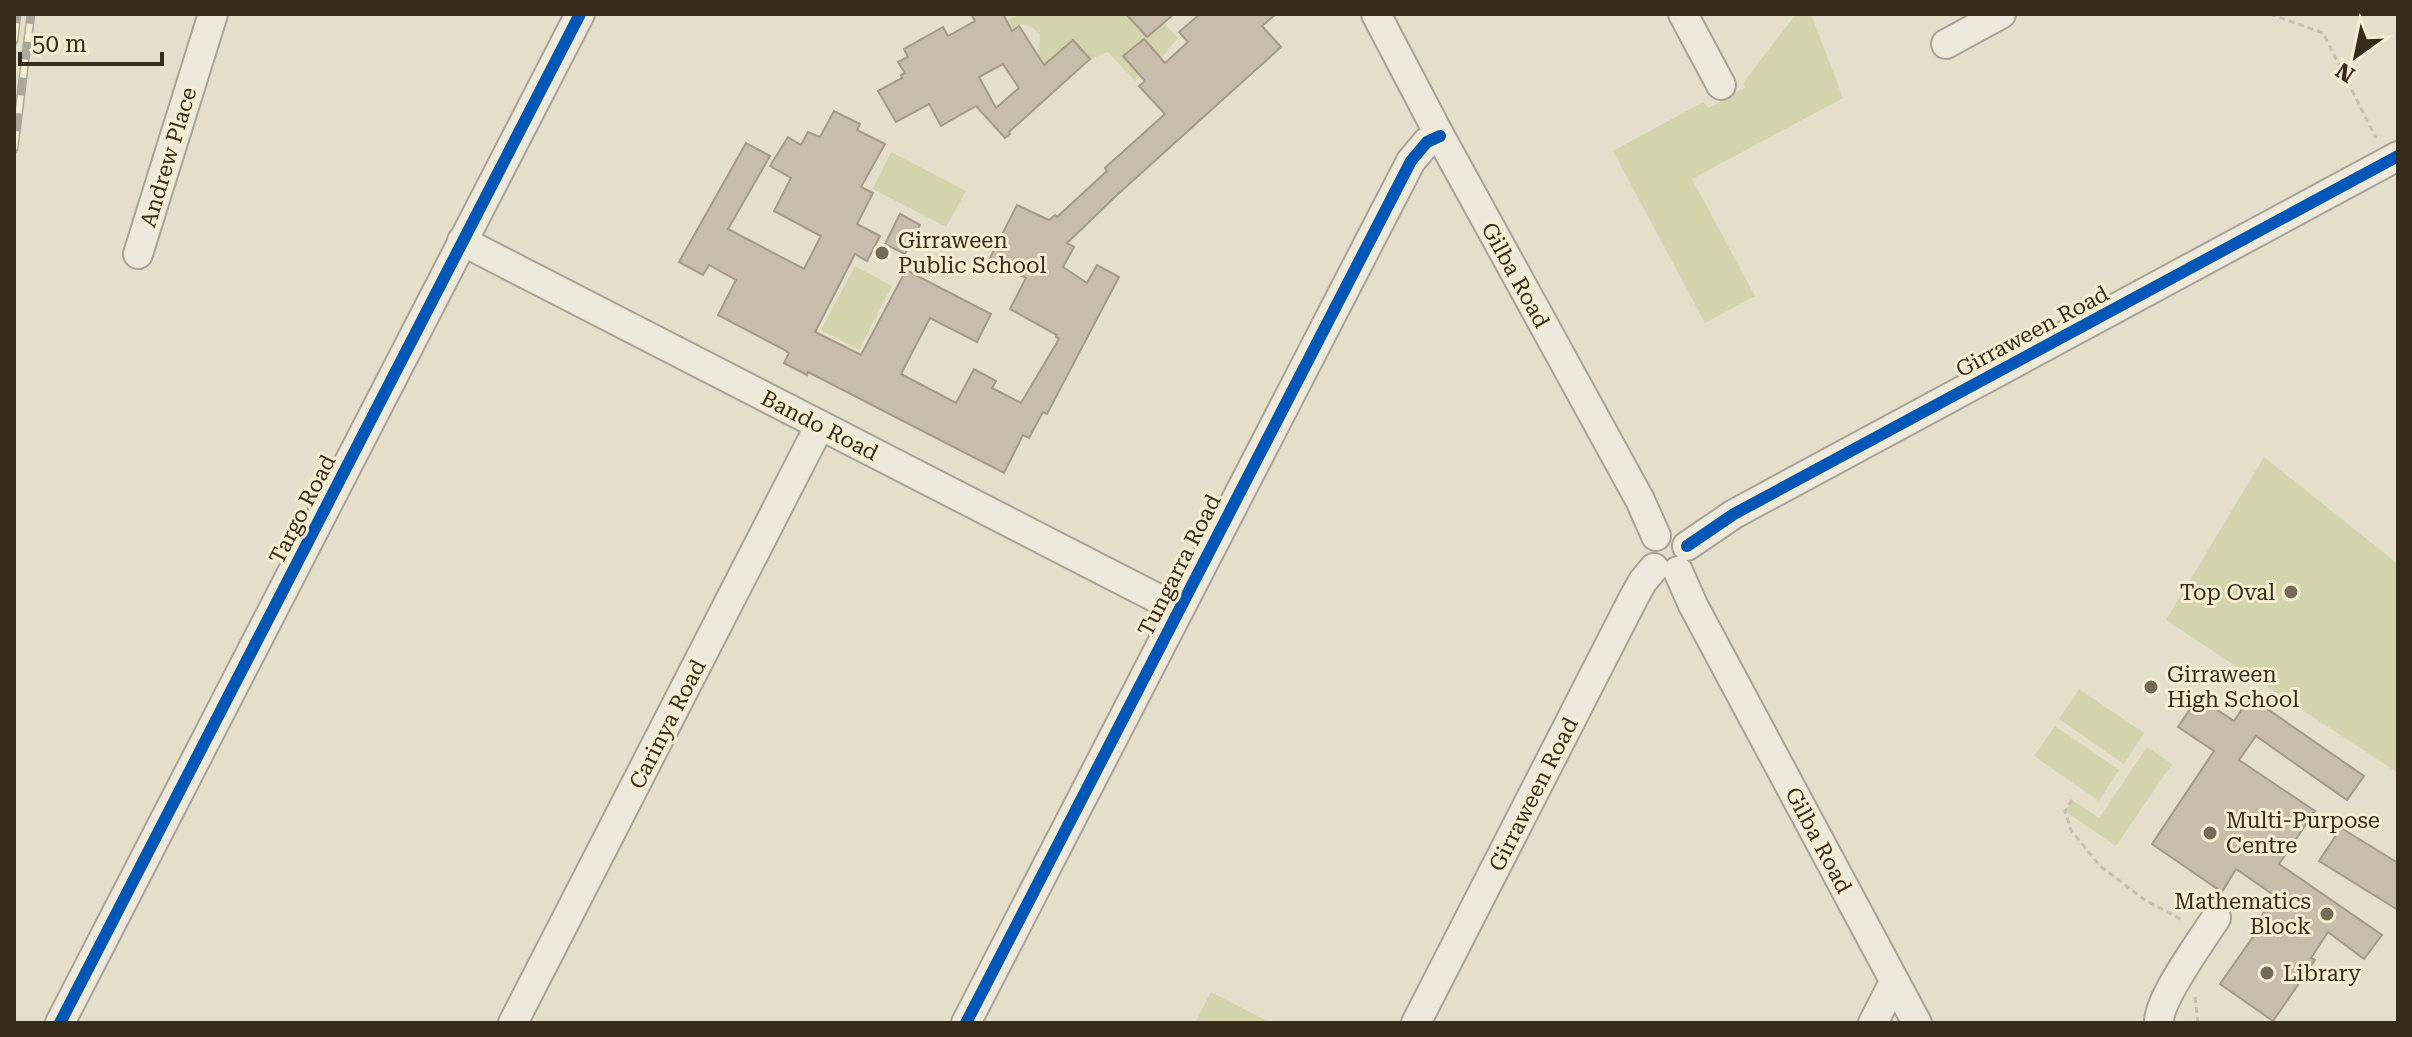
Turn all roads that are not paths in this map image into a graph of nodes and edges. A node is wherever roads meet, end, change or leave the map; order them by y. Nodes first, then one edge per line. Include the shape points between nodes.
1 (213, 14) edge
2 (580, 14) edge
3 (1376, 14) edge
4 (1683, 14) edge
5 (2001, 14) edge
6 (1946, 44) dead end
7 (1721, 85) dead end
8 (1440, 136) junction
9 (2387, 147) edge
10 (462, 241) junction
11 (138, 254) dead end
12 (820, 425) junction
13 (1673, 561) junction
14 (1178, 609) junction
15 (2210, 927) road end
16 (1894, 982) junction
17 (60, 1023) edge
18 (513, 1023) edge
19 (966, 1023) edge
20 (1416, 1023) edge
21 (1873, 1023) edge
22 (1917, 1023) edge
23 (2159, 1023) edge

1 - 11 street, Andrew Place
2 - 10 street, Targo Road
3 - 8 street, Gilba Road
4 - 7 street
5 - 6 street
8 - 13 street, Gilba Road via 1640,500 1656,536 1648,557
8 - 14 street, Tungarra Road via 1411,161
9 - 13 street, Girraween Road via 1734,514
10 - 12 street, Bando Road
10 - 17 street, Targo Road
12 - 14 street, Bando Road
12 - 18 street, Carinya Road
13 - 16 street, Gilba Road
13 - 20 street, Girraween Road via 1643,581 1635,595
14 - 19 street, Tungarra Road
15 - 23 street via 2165,1000
16 - 21 street
16 - 22 street, Gilba Road

